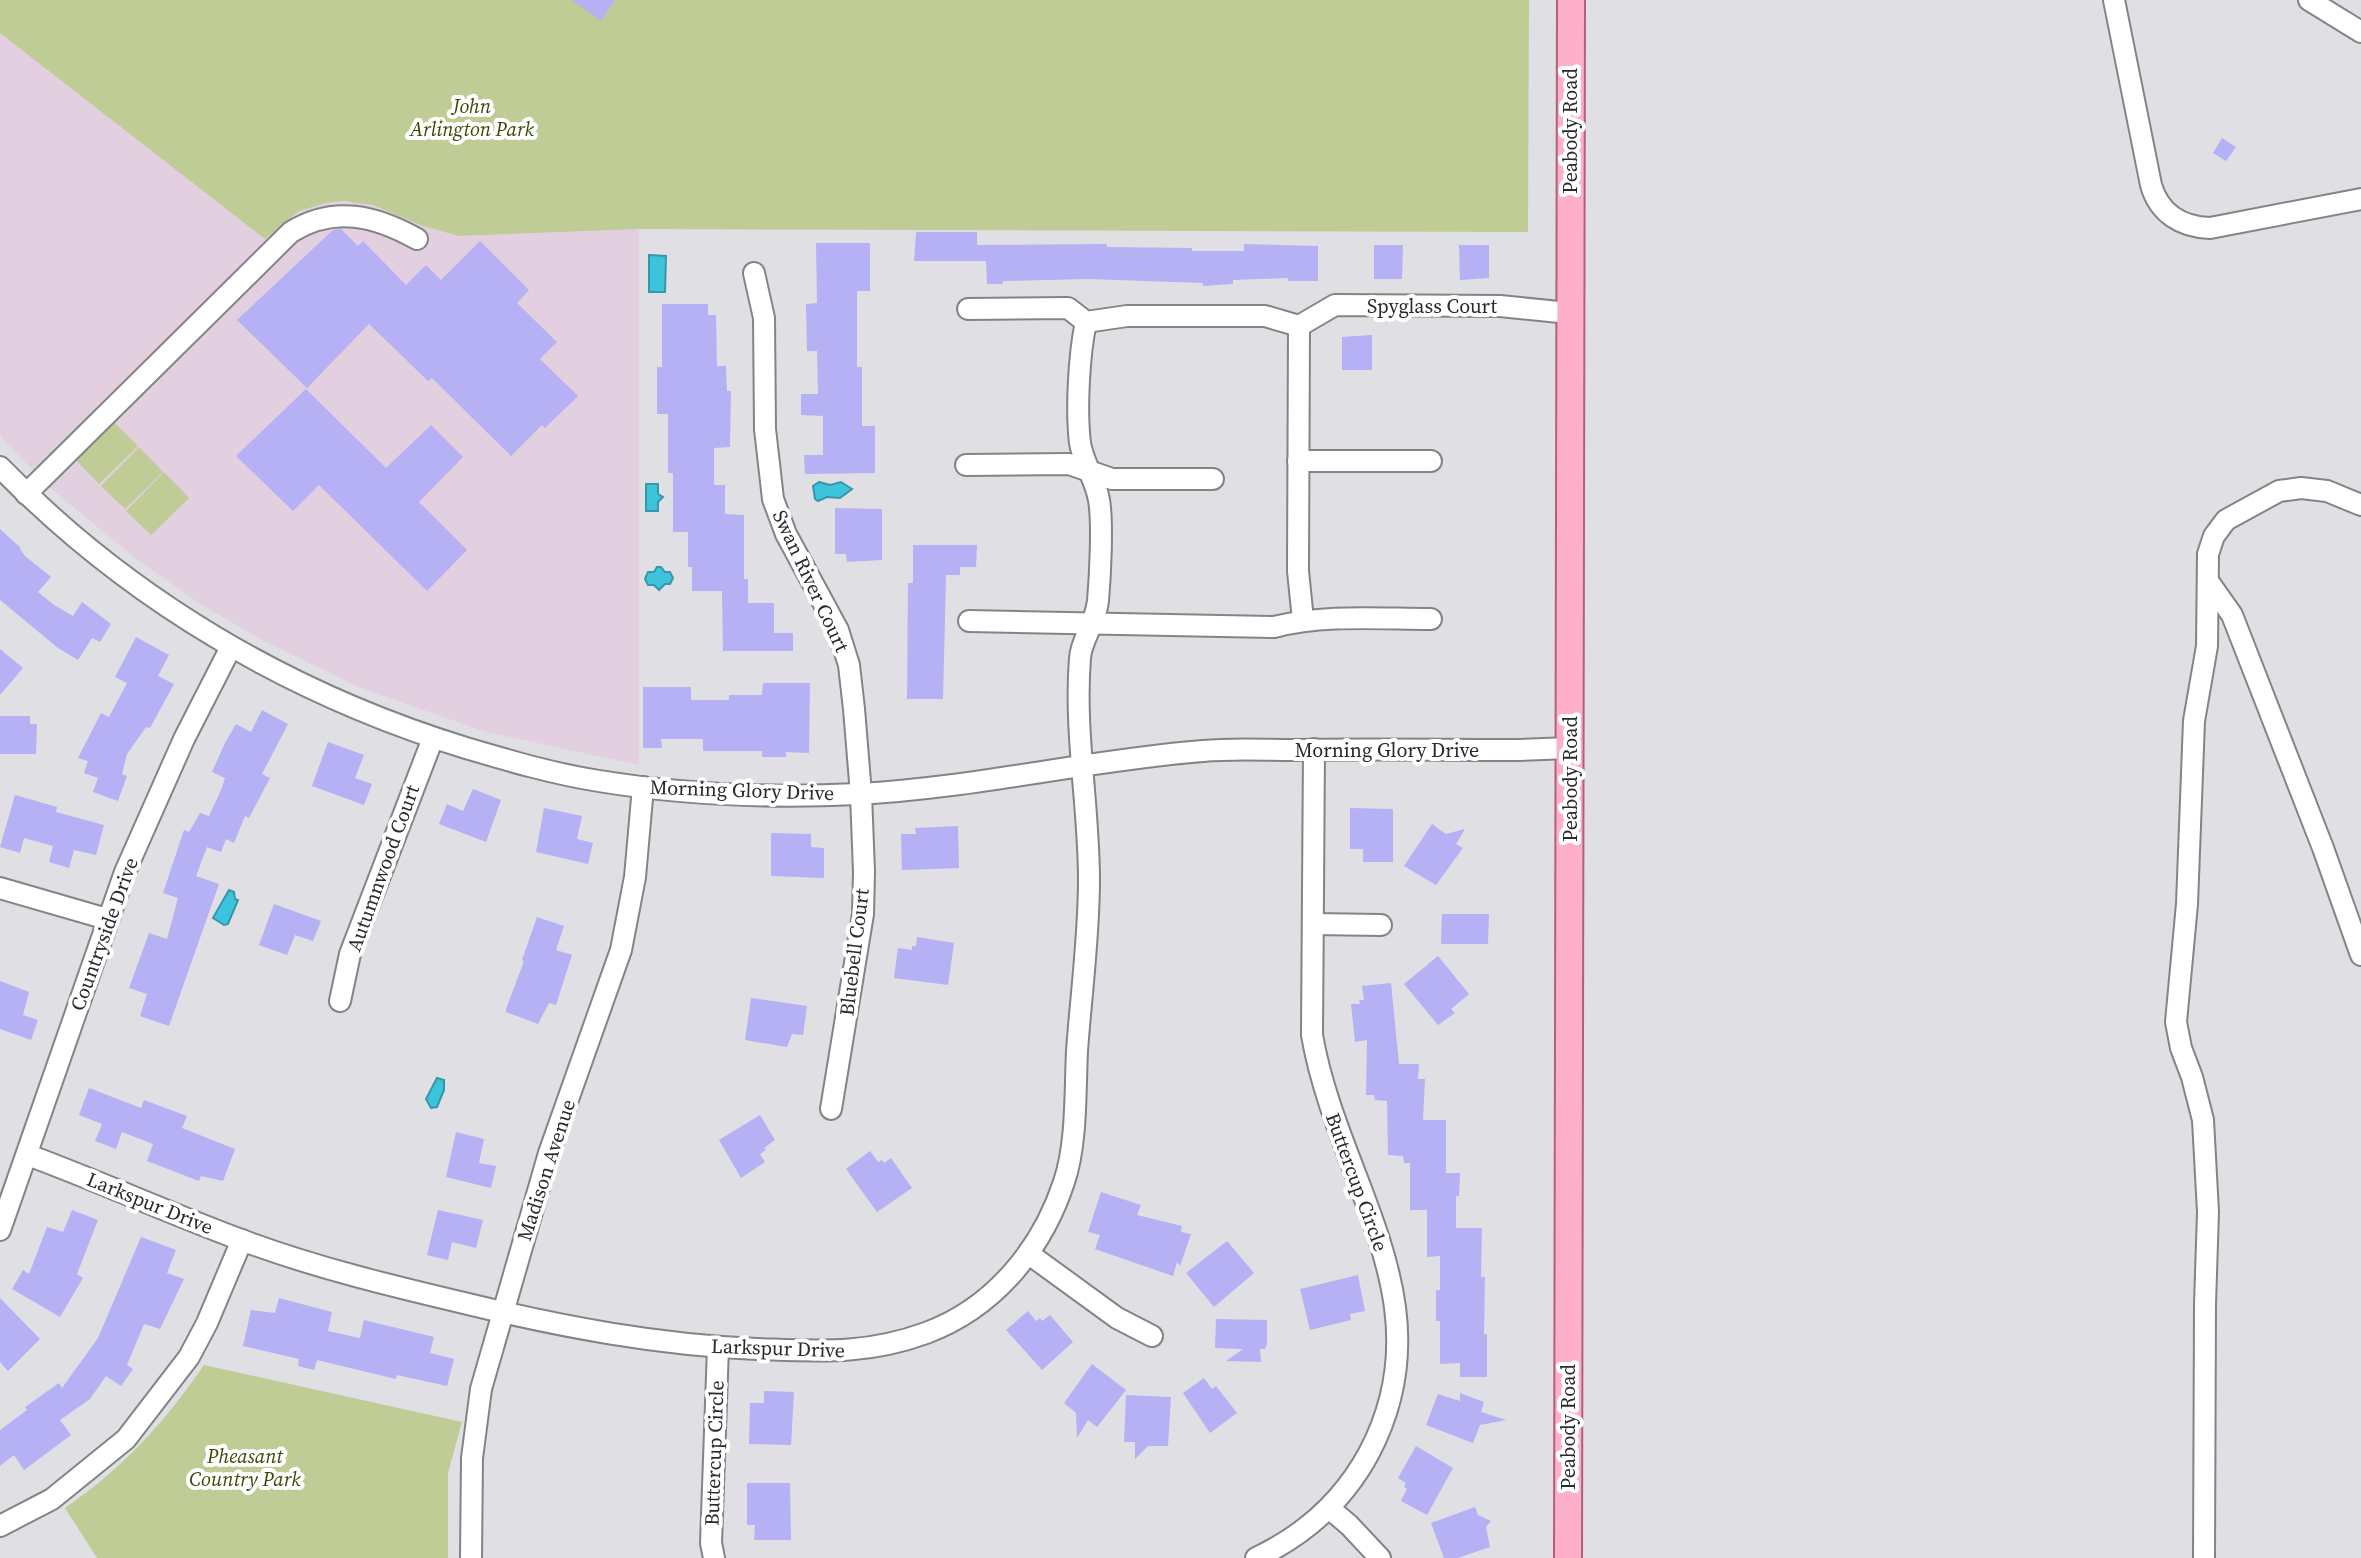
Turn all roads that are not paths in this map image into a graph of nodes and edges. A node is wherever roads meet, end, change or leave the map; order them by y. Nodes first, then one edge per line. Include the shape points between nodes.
1 (1571, 0) edge
2 (2114, 0) edge
3 (2309, 0) edge
4 (2361, 32) edge
5 (2361, 199) edge
6 (417, 239) dead end
7 (754, 273) dead end
8 (968, 309) dead end
9 (1569, 313) junction
10 (1086, 322) junction
11 (1299, 326) junction
12 (1298, 461) junction
13 (1431, 461) dead end
14 (966, 465) dead end
15 (0, 467) edge
16 (1090, 471) junction
17 (1213, 479) dead end
18 (26, 494) junction
19 (2361, 505) edge
20 (2208, 581) junction
21 (1431, 619) dead end
22 (1303, 620) junction
23 (969, 621) dead end
24 (1094, 625) junction
25 (231, 647) junction
26 (433, 738) junction
27 (1570, 748) junction
28 (1314, 749) junction
29 (1082, 766) junction
30 (643, 787) junction
31 (861, 794) junction
32 (0, 888) edge
33 (107, 919) junction
34 (1313, 924) junction
35 (1381, 925) dead end
36 (2361, 955) edge
37 (340, 1001) dead end
38 (831, 1109) dead end
39 (28, 1155) junction
40 (0, 1230) edge
41 (242, 1240) junction
42 (1029, 1254) junction
43 (503, 1312) junction
44 (1152, 1336) dead end
45 (718, 1347) junction
46 (1330, 1509) junction
47 (0, 1526) edge
48 (471, 1558) edge
49 (714, 1558) edge
50 (1256, 1558) edge
51 (1380, 1558) edge
52 (1568, 1558) edge
53 (2204, 1558) edge

1 - 9 main road, Peabody Road
2 - 5 street via 2151,185 2169,215 2197,228 2221,227
3 - 4 street
6 - 18 street via 358,216 336,215 291,232
7 - 31 street, Swan River Court via 764,318 765,429 773,499 845,653
8 - 10 street via 1068,308
9 - 11 street, Spyglass Court via 1500,306 1335,305
9 - 27 main road, Peabody Road
10 - 11 street via 1127,316 1265,316
10 - 16 street, Larkspur Drive via 1080,349 1080,446
11 - 12 street
12 - 13 street
12 - 22 street
14 - 16 street via 1069,464
15 - 18 street, Morning Glory Drive
16 - 17 street via 1112,479
16 - 24 street, Larkspur Drive via 1100,502
18 - 25 street, Morning Glory Drive via 128,579
19 - 20 street via 2327,491 2301,488 2261,498 2226,520 2214,536
20 - 36 street via 2232,615
20 - 53 street via 2176,1022 2203,1120
21 - 22 street
22 - 24 street via 1274,627
23 - 24 street
24 - 29 street, Larkspur Drive via 1080,650
25 - 26 street, Morning Glory Drive via 318,693
25 - 33 street, Countryside Drive via 184,739
26 - 30 street, Morning Glory Drive via 513,763
26 - 37 street, Autumnwood Court via 350,954
27 - 28 street, Morning Glory Drive
27 - 52 main road, Peabody Road
28 - 29 street, Morning Glory Drive via 1205,750
28 - 34 street, Buttercup Circle
29 - 31 street, Morning Glory Drive
29 - 42 street, Larkspur Drive via 1089,884 1072,1129 1067,1174 1051,1219
30 - 31 street, Morning Glory Drive via 730,794
30 - 43 street, Madison Avenue via 635,877 621,950 549,1153
31 - 38 street, Bluebell Court via 863,914
32 - 33 street
33 - 39 street, Countryside Drive
34 - 35 street
34 - 46 street, Buttercup Circle via 1312,1035 1319,1073 1390,1275 1398,1331 1397,1364 1380,1432
39 - 40 street, Countryside Drive
39 - 41 street, Larkspur Drive
41 - 43 street, Larkspur Drive via 363,1279
41 - 47 street via 189,1357 126,1439 52,1499
42 - 44 street via 1117,1318
42 - 45 street, Larkspur Drive via 968,1313 928,1332 845,1352
43 - 45 street, Larkspur Drive via 639,1340
43 - 48 street, Madison Avenue via 479,1403 472,1458
45 - 49 street, Buttercup Circle
46 - 50 street, Buttercup Circle
46 - 51 street

